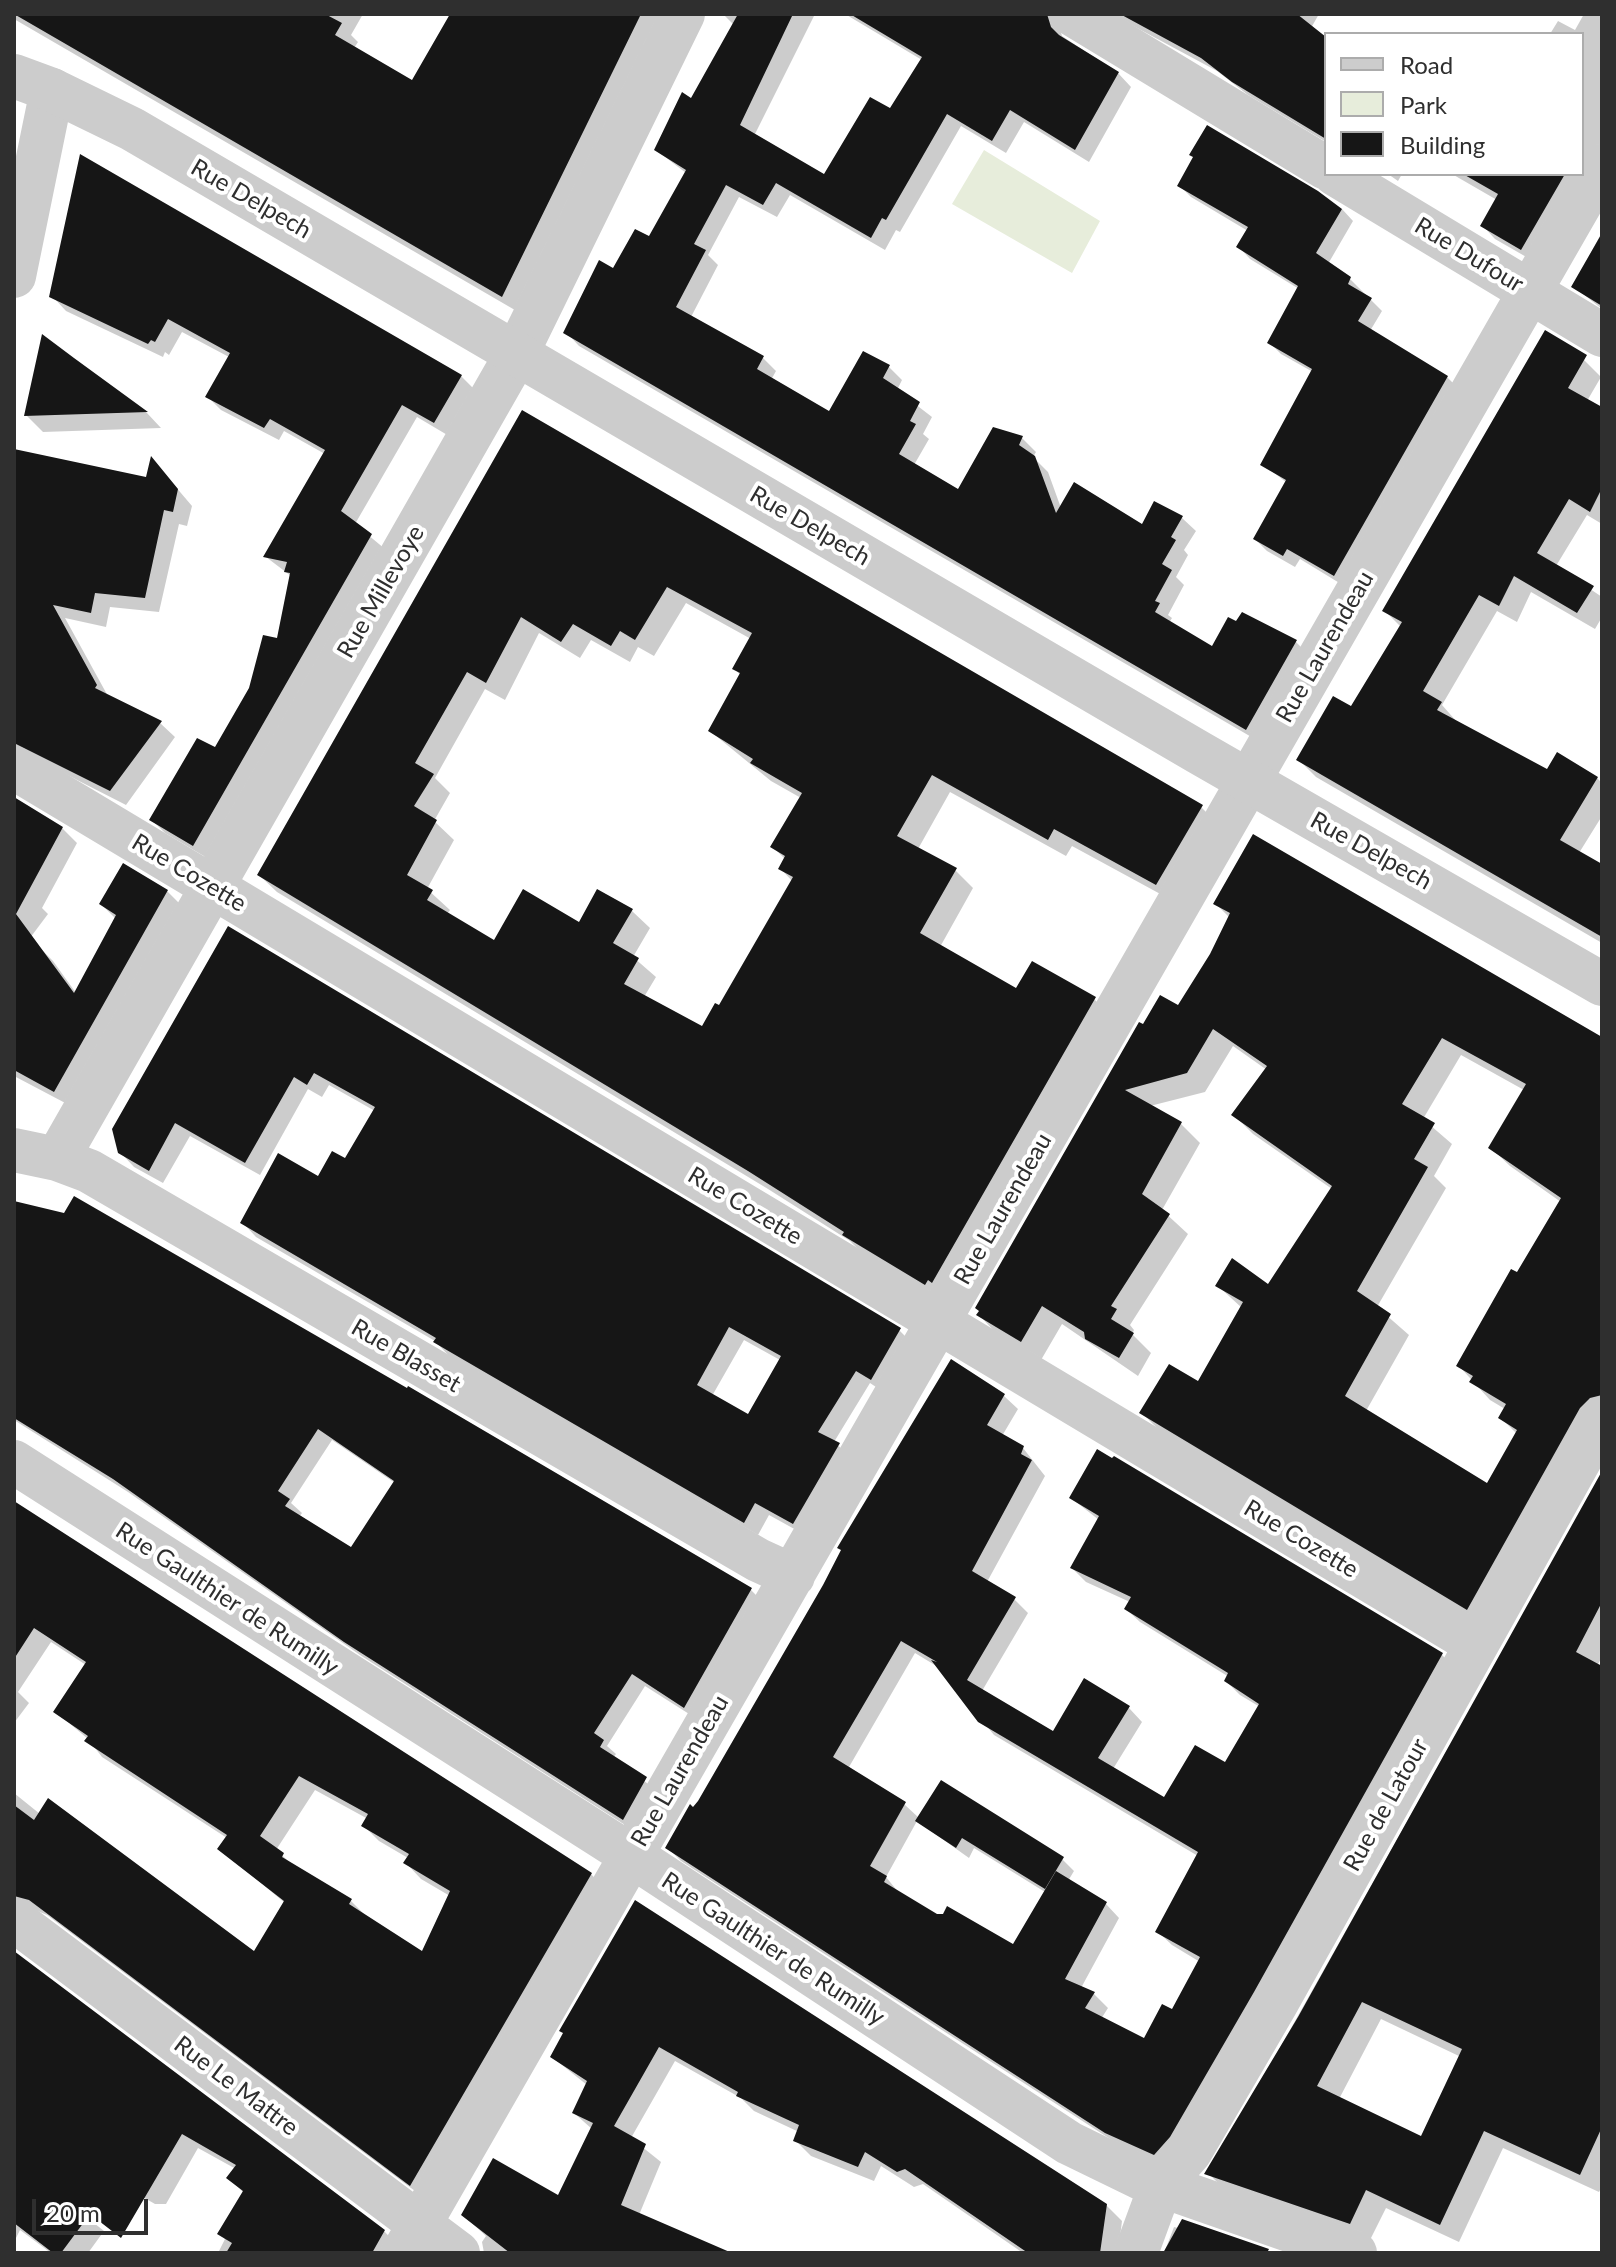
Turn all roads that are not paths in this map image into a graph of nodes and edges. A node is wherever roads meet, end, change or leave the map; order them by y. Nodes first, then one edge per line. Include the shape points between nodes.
1 (683, 14) edge
2 (1072, 14) edge
3 (33, 83) edge
4 (1602, 166) edge
5 (1324, 167) edge
6 (1338, 176) edge
7 (14, 276) edge
8 (1530, 292) junction
9 (1602, 335) edge
10 (516, 355) junction
11 (14, 768) edge
12 (1249, 781) junction
13 (212, 887) junction
14 (1602, 984) edge
15 (14, 1150) edge
16 (57, 1159) junction
17 (938, 1322) junction
18 (1602, 1420) edge
19 (14, 1462) edge
20 (793, 1576) junction
21 (1476, 1644) junction
22 (632, 1856) junction
23 (14, 1920) edge
24 (1161, 2185) junction
25 (412, 2239) edge
26 (458, 2253) edge
27 (1136, 2253) edge
28 (1355, 2253) edge

1 - 10 street, Rue Millevoye
2 - 5 street
3 - 7 street
3 - 10 street, Rue Delpech via 132,129
4 - 8 street, Rue Laurendeau
6 - 8 street, Rue Dufour
8 - 9 street, Rue Dufour
8 - 12 street, Rue Laurendeau
10 - 12 street, Rue Delpech
10 - 13 street, Rue Millevoye
11 - 13 street, Rue Cozette
12 - 14 street, Rue Delpech
12 - 17 street, Rue Laurendeau
13 - 16 street, Rue Millevoye
13 - 17 street, Rue Cozette
15 - 16 street, Rue Blasset
16 - 20 street, Rue Blasset via 89,1171
17 - 20 street, Rue Laurendeau
17 - 21 street, Rue Cozette
18 - 21 street, Rue de Latour
19 - 22 street, Rue Gaulthier de Rumilly
20 - 22 street, Rue Laurendeau
21 - 24 street, Rue de Latour via 1190,2152
22 - 24 street, Rue Gaulthier de Rumilly via 1069,2143
22 - 25 street, Rue Laurendeau
23 - 25 street, Rue Le Mattre
24 - 27 street
24 - 28 street, Rue Gaulthier de Rumilly
25 - 26 street, Rue Le Mattre

